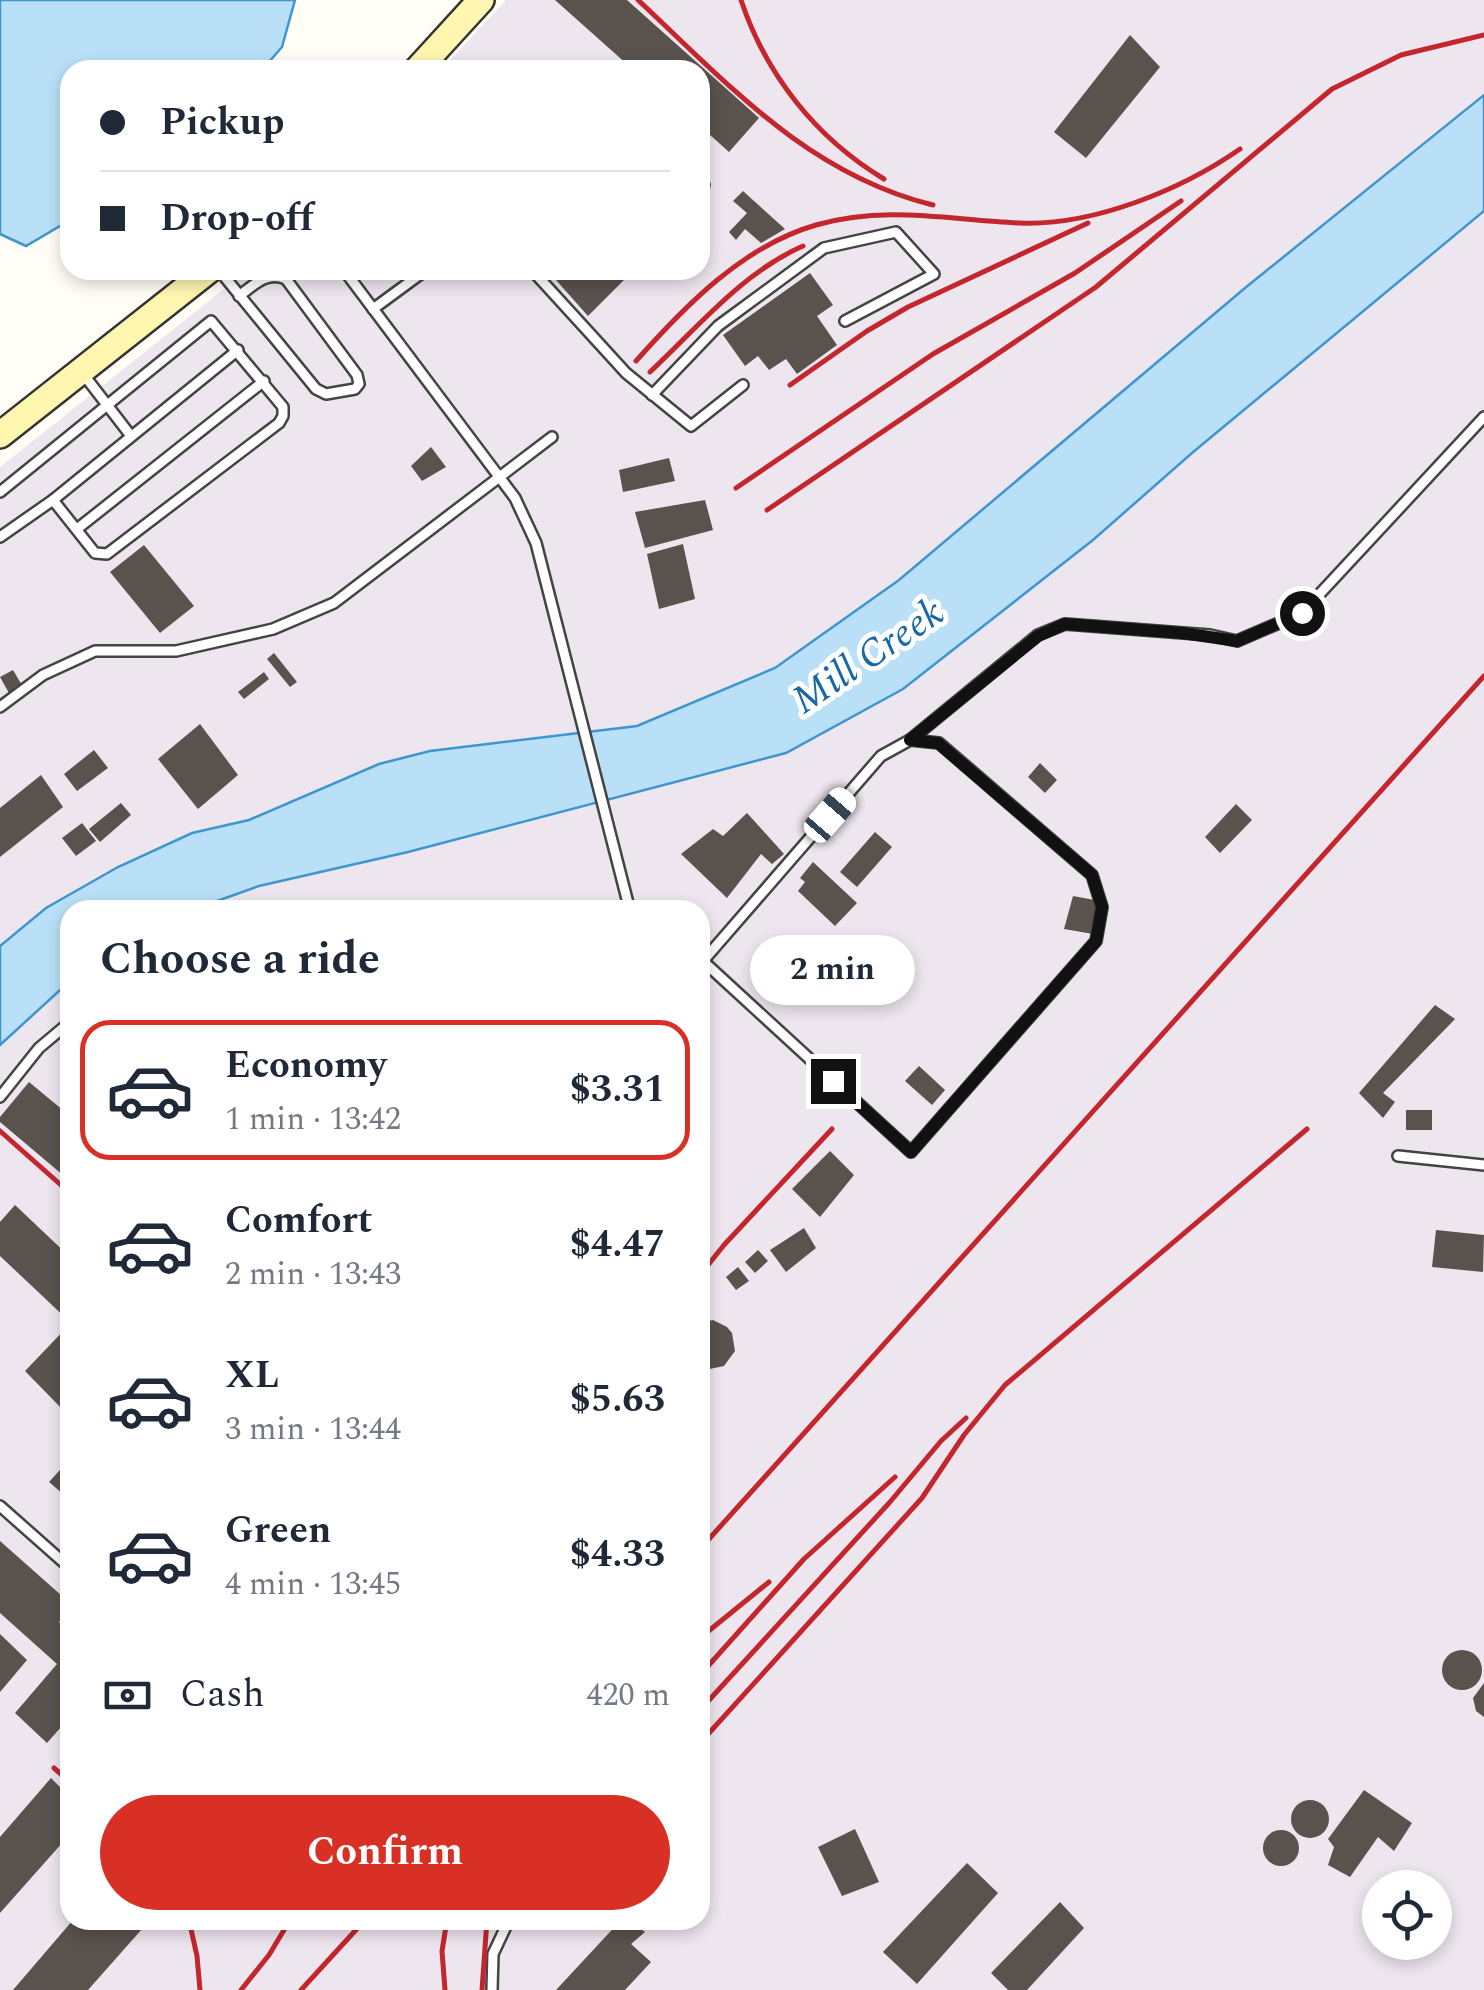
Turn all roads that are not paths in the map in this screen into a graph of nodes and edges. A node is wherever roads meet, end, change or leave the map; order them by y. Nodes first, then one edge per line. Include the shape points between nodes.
1 (481, 0) edge
2 (426, 60) edge
3 (195, 280) edge
4 (227, 280) edge
5 (255, 280) edge
6 (287, 280) edge
7 (352, 280) edge
8 (413, 280) edge
9 (541, 280) edge
10 (240, 296) junction
11 (374, 310) junction
12 (845, 321) dead end
13 (238, 350) junction
14 (81, 371) junction
15 (264, 381) junction
16 (743, 385) dead end
17 (652, 395) junction
18 (105, 405) junction
19 (1484, 418) edge
20 (0, 435) edge
21 (132, 436) junction
22 (552, 438) dead end
23 (500, 479) junction
24 (0, 492) edge
25 (53, 500) junction
26 (77, 529) junction
27 (0, 536) edge
28 (0, 707) edge
29 (910, 740) junction
30 (630, 900) edge
31 (710, 951) edge
32 (710, 967) edge
33 (60, 1034) edge
34 (0, 1098) edge
35 (1398, 1156) dead end
36 (1484, 1165) edge
37 (0, 1506) edge
38 (60, 1559) edge
39 (503, 1930) edge
40 (492, 1990) edge

1 - 2 street
3 - 14 street
4 - 10 lane
5 - 10 lane
6 - 10 lane via 357,375 355,389 326,394 316,388
7 - 11 lane
8 - 11 lane
9 - 17 lane
11 - 23 lane
12 - 17 lane via 934,274 896,232 824,248 718,326
13 - 15 lane
13 - 18 lane via 211,321
13 - 21 lane
14 - 18 lane
14 - 20 street
15 - 26 lane
15 - 26 lane via 284,416 263,436 107,554 95,553
16 - 17 lane via 690,426
18 - 21 lane
18 - 24 lane
19 - 29 lane via 1302,613 1237,641 1065,624 1038,636
21 - 25 lane
22 - 23 lane
23 - 28 lane via 334,603 273,629 176,651 95,651 43,675
23 - 30 lane via 536,543
25 - 26 lane
25 - 27 lane
29 - 31 lane via 881,756
29 - 32 lane via 938,743 1092,875 1102,907 1096,941 911,1152
33 - 34 lane
35 - 36 lane
37 - 38 lane
39 - 40 lane

